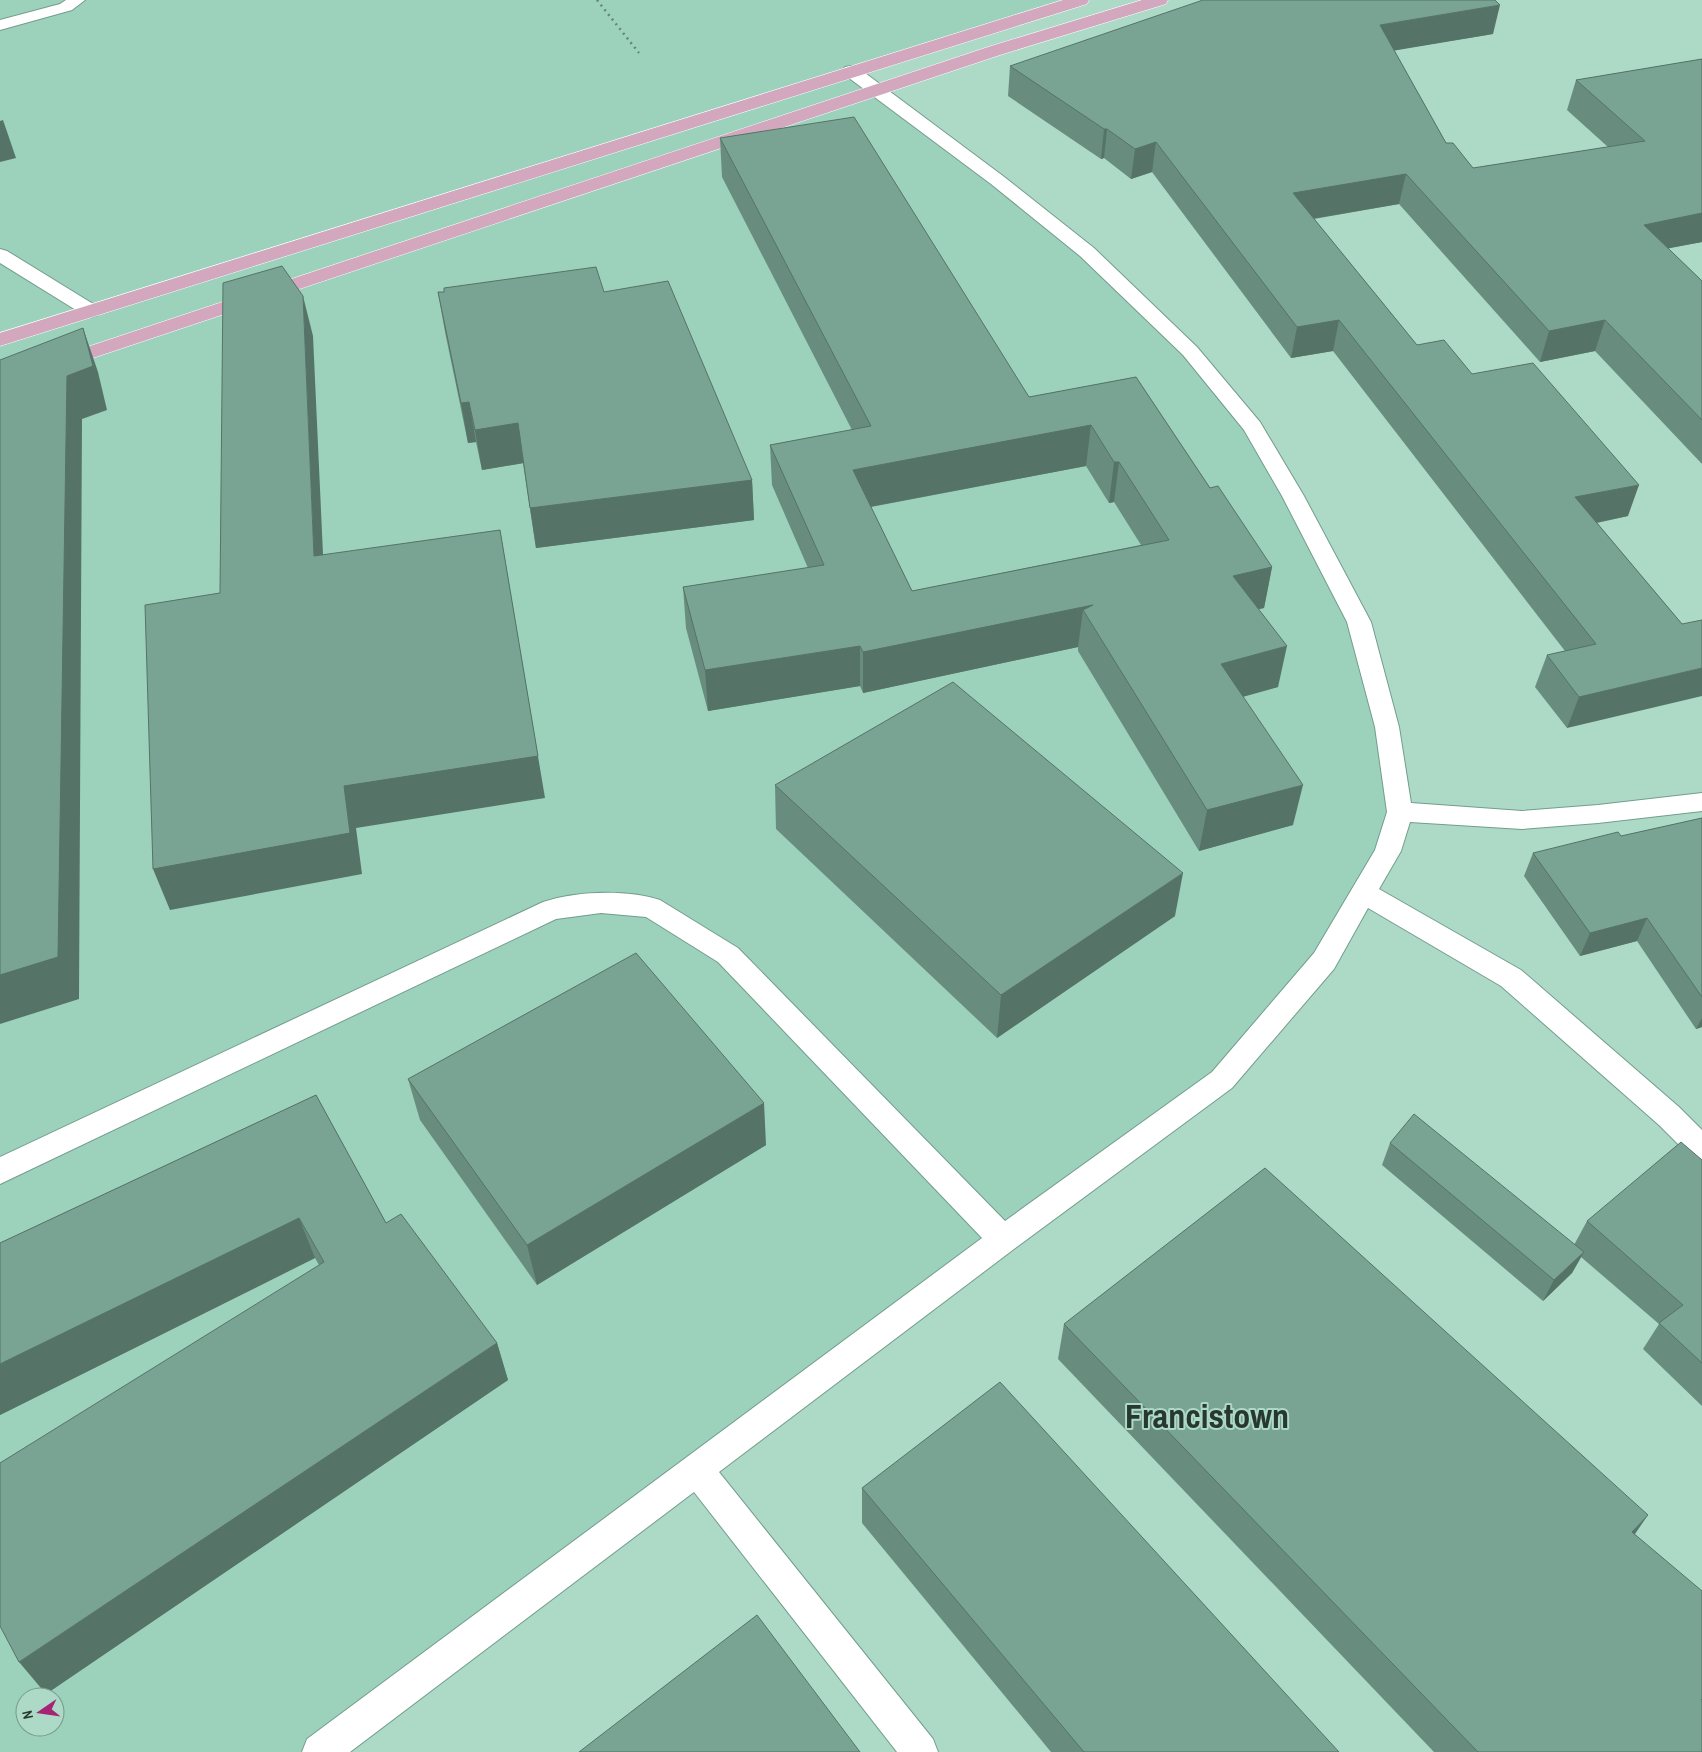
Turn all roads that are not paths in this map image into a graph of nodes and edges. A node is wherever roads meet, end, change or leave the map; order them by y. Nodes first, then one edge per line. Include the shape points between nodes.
1 (77, 0) edge
2 (1081, 0) edge
3 (1160, 0) edge
4 (0, 25) edge
5 (851, 70) junction
6 (879, 90) junction
7 (524, 174) junction
8 (547, 201) junction
9 (0, 255) edge
10 (104, 328) junction
11 (0, 340) edge
12 (0, 383) edge
13 (1702, 802) edge
14 (1400, 812) junction
15 (1364, 893) junction
16 (1702, 1149) edge
17 (0, 1171) edge
18 (1003, 1240) junction
19 (697, 1470) junction
20 (320, 1752) edge
21 (920, 1752) edge

1 - 4 lane via 66,7
2 - 5 main road
3 - 6 main road
5 - 6 lane
5 - 7 main road
6 - 8 main road
6 - 14 lane via 1087,252 1190,351 1253,427 1359,622 1387,727
7 - 8 main road
7 - 10 main road
8 - 10 main road via 363,261
9 - 10 lane
10 - 11 main road
10 - 12 main road
13 - 14 lane via 1522,820
14 - 15 lane via 1388,851
15 - 16 lane via 1511,978 1669,1116
15 - 18 lane via 1324,962 1222,1080
17 - 18 lane via 552,909 601,903 651,907 728,955
18 - 19 lane
19 - 20 lane
19 - 21 lane

